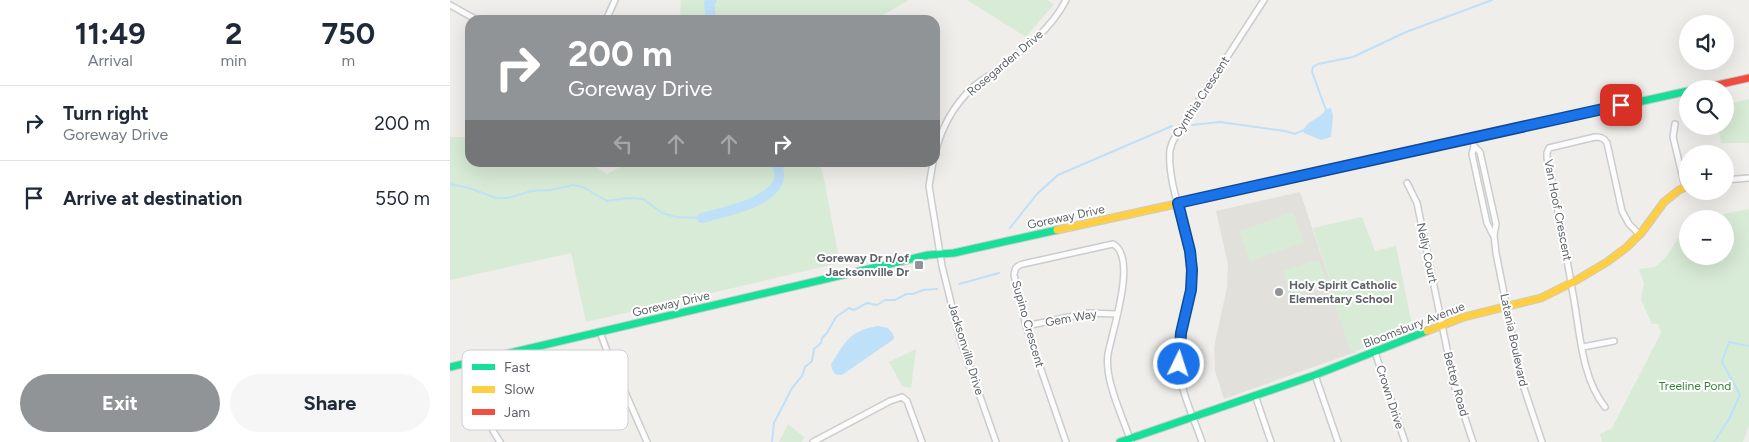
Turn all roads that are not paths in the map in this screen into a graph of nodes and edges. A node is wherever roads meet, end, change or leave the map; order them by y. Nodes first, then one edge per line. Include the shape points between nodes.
1 (615, 0) edge
2 (1066, 0) edge
3 (1264, 0) edge
4 (450, 5) edge
5 (468, 15) edge
6 (608, 15) edge
7 (1749, 78) edge
8 (1734, 81) edge
9 (1679, 93) edge
10 (1675, 124) dead end
11 (940, 136) edge
12 (1473, 142) junction
13 (1679, 160) edge
14 (932, 167) edge
15 (1749, 178) edge
16 (1734, 179) edge
17 (1407, 183) dead end
18 (1679, 191) edge
19 (1178, 203) junction
20 (1494, 235) junction
21 (1640, 235) junction
22 (940, 254) junction
23 (1571, 283) junction
24 (1507, 307) junction
25 (1117, 314) junction
26 (1026, 326) junction
27 (1442, 326) junction
28 (600, 332) junction
29 (1614, 341) dead end
30 (1583, 347) junction
31 (521, 350) edge
32 (607, 350) edge
33 (1375, 352) junction
34 (1315, 375) junction
35 (1255, 395) junction
36 (628, 398) edge
37 (1605, 407) dead end
38 (1193, 417) junction
39 (493, 430) edge
40 (1131, 440) edge
41 (500, 442) edge
42 (648, 442) edge
43 (813, 442) edge
44 (922, 442) edge
45 (996, 442) edge
46 (1066, 442) edge
47 (1120, 442) edge
48 (1202, 442) edge
49 (1271, 442) edge
50 (1338, 442) edge
51 (1405, 442) edge
52 (1473, 442) edge
53 (1542, 442) edge

1 - 6 street
2 - 11 street, Rosegarden Drive via 1049,25 972,88
3 - 19 street, Cynthia Crescent via 1172,143 1170,160
4 - 5 street
7 - 8 street
9 - 12 street, Goreway Drive
10 - 13 street via 1673,137
12 - 19 street, Goreway Drive
12 - 20 street, Latania Boulevard via 1472,154 1487,224
12 - 20 street, Latania Boulevard via 1480,152 1496,224
14 - 22 street via 929,186
15 - 16 street
17 - 27 street, Nelly Court via 1417,203
18 - 21 street, Bloomsbury Avenue via 1664,202
19 - 22 street, Goreway Drive
19 - 38 street, Cynthia Crescent via 1192,270 1179,364
20 - 24 street, Latania Boulevard
21 - 23 street, Bloomsbury Avenue via 1607,263
21 - 23 street, Van Hoof Crescent via 1622,211 1605,140 1595,137 1550,148 1547,158
22 - 28 street, Goreway Drive
22 - 45 street, Jacksonville Drive via 960,339
23 - 24 street, Bloomsbury Avenue via 1541,298
23 - 30 street
24 - 27 street, Bloomsbury Avenue via 1469,315
24 - 53 street, Latania Boulevard via 1521,379
25 - 26 street, Gem Way via 1088,313
25 - 26 street, Supino Crescent via 1125,266 1122,252 1113,244 1018,266 1014,275
25 - 40 street, Supino Crescent via 1107,366
26 - 46 street, Supino Crescent
27 - 33 street, Bloomsbury Avenue
27 - 52 street, Bettey Road via 1455,388
28 - 31 street, Goreway Drive
28 - 32 street
29 - 30 street
30 - 37 street via 1597,397
33 - 34 street, Bloomsbury Avenue
33 - 51 street, Crown Drive
34 - 35 street, Bloomsbury Avenue
34 - 50 street
35 - 38 street, Bloomsbury Avenue
35 - 49 street
36 - 42 street
38 - 40 street, Bloomsbury Avenue
38 - 48 street, Cynthia Crescent
39 - 41 street
40 - 47 street, Bloomsbury Avenue
43 - 44 street via 902,397 908,400

